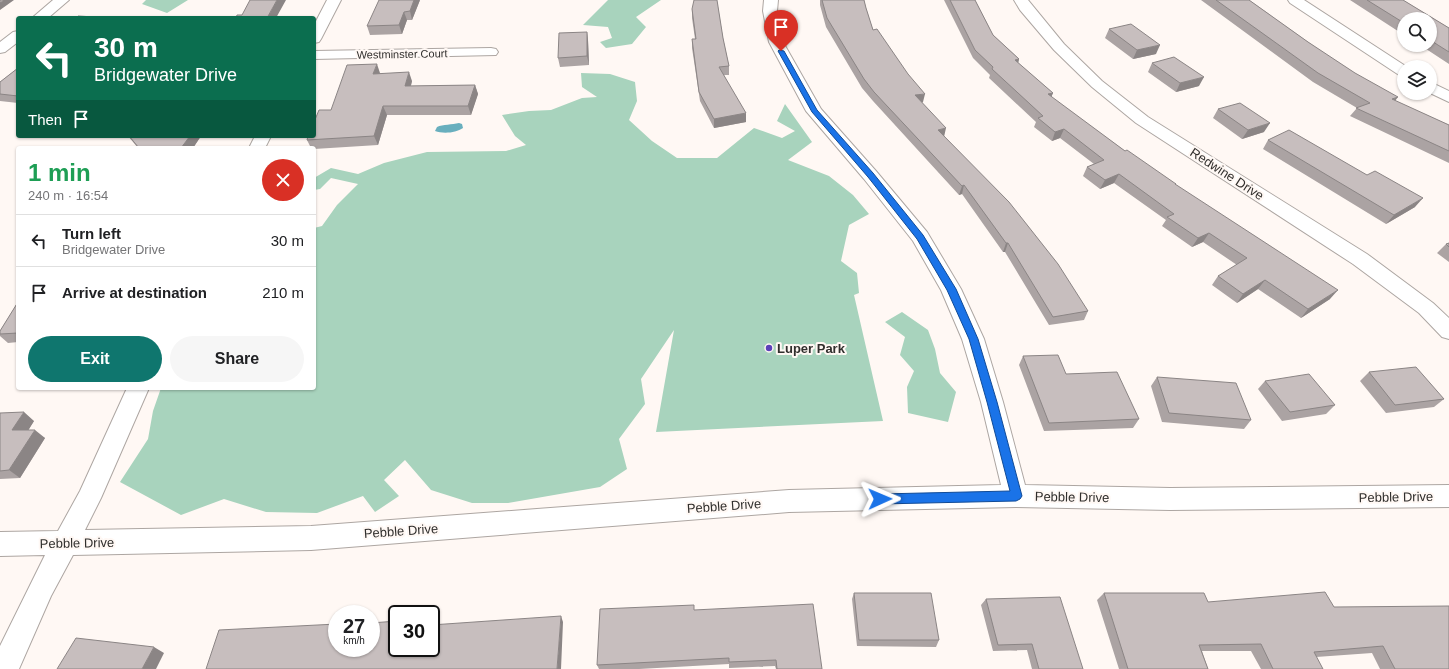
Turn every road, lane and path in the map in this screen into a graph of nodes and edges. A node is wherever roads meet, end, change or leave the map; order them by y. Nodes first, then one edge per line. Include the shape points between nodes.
1 (62, 0) edge
2 (334, 0) edge
3 (771, 0) edge
4 (1021, 0) edge
5 (1295, 0) edge
6 (42, 16) edge
7 (316, 35) edge
8 (16, 37) edge
9 (0, 49) edge
10 (491, 52) dead end
11 (316, 55) edge
12 (1397, 68) edge
13 (1437, 91) edge
14 (1449, 97) edge
15 (1449, 331) edge
16 (137, 390) edge
17 (1016, 496) junction
18 (1449, 496) edge
19 (66, 542) junction
20 (0, 544) edge
21 (4, 669) edge

1 - 6 street
2 - 7 street
3 - 17 street via 770,11 776,42 814,111 920,237 951,289 973,339
4 - 15 street, Redwine Drive via 1059,47 1097,84 1142,120 1360,259 1426,308
5 - 12 street
8 - 9 street
10 - 11 street, Westminster Court
13 - 14 street
16 - 19 street via 89,498
17 - 18 street, Pebble Drive via 1170,499
17 - 19 street, Pebble Drive via 789,501 311,538
19 - 20 street, Pebble Drive
19 - 21 street

